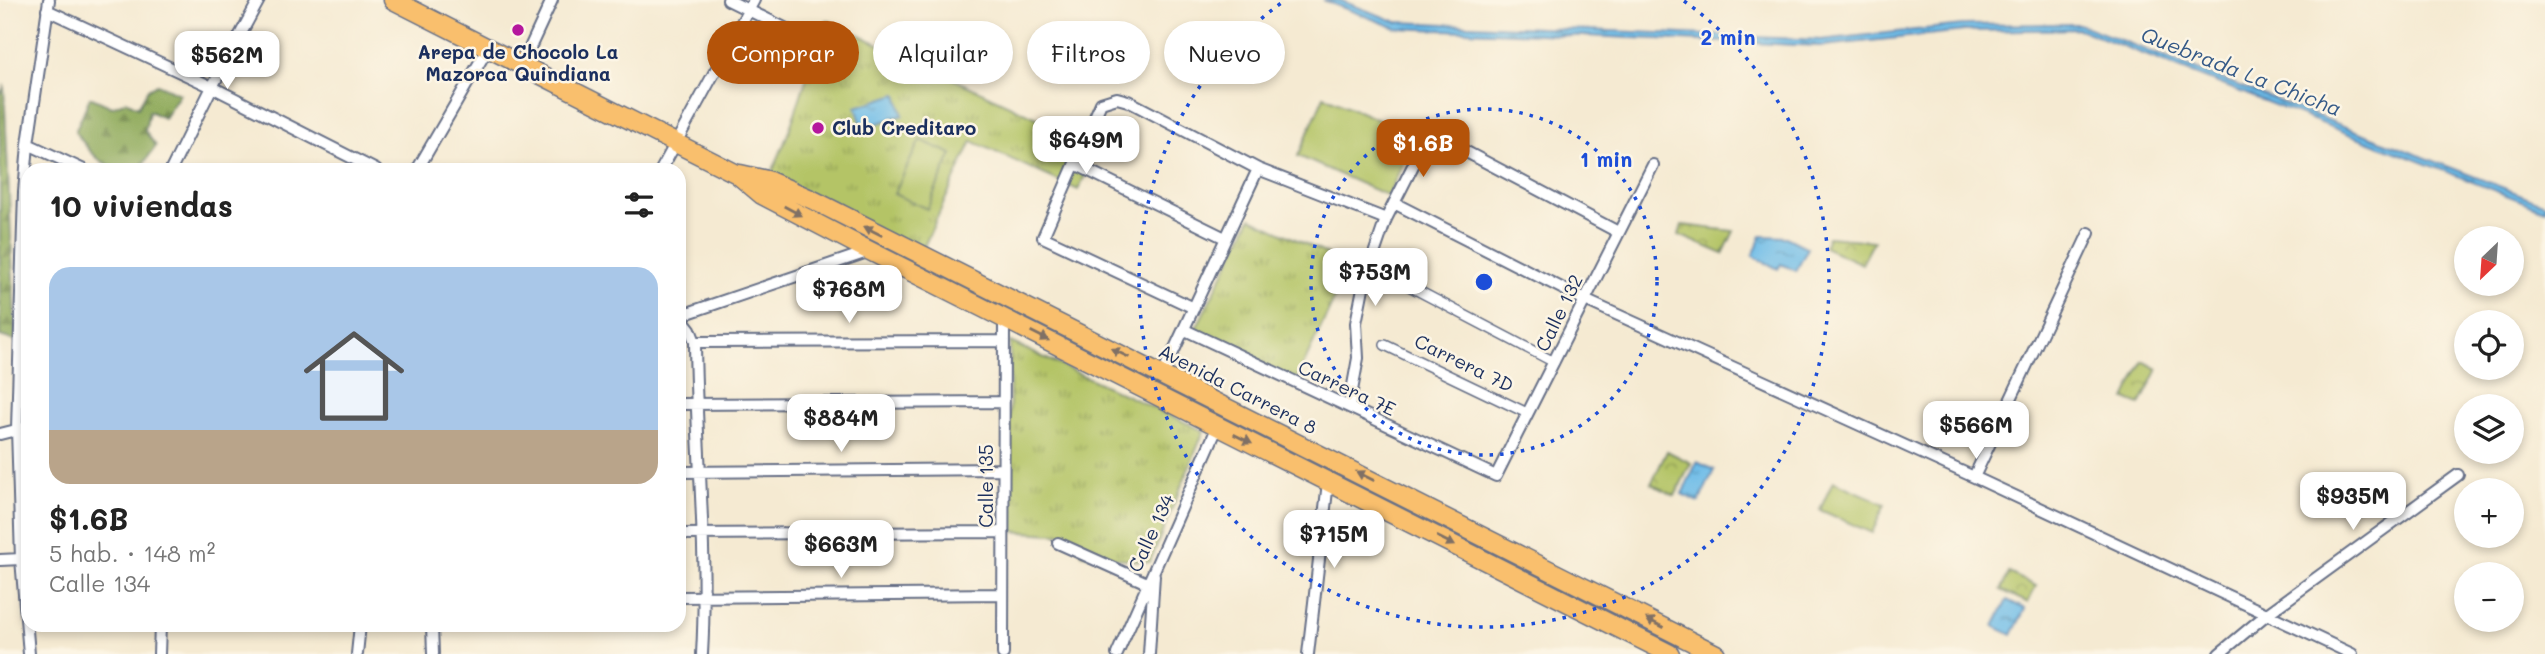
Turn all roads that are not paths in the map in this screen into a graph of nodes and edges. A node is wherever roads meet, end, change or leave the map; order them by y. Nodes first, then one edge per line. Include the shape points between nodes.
1 (258, 0) edge
2 (393, 0) edge
3 (552, 0) edge
4 (728, 0) edge
5 (48, 5) edge
6 (751, 5) edge
7 (778, 21) edge
8 (488, 48) junction
9 (522, 65) junction
10 (212, 87) junction
11 (675, 143) junction
12 (28, 144) junction
13 (26, 163) edge
14 (69, 163) edge
15 (174, 163) edge
16 (362, 163) edge
17 (421, 163) edge
18 (665, 163) edge
19 (1075, 164) junction
20 (1653, 165) dead end
21 (1258, 169) junction
22 (737, 173) junction
23 (1394, 202) junction
24 (1386, 219) junction
25 (1618, 232) junction
26 (2090, 233) dead end
27 (1225, 239) junction
28 (870, 251) junction
29 (1369, 265) junction
30 (1585, 300) junction
31 (1194, 308) junction
32 (686, 314) edge
33 (1003, 318) junction
34 (686, 324) edge
35 (1185, 330) junction
36 (1003, 341) junction
37 (695, 342) junction
38 (1385, 345) dead end
39 (1554, 362) junction
40 (1163, 374) junction
41 (1003, 402) junction
42 (686, 404) edge
43 (696, 404) junction
44 (1349, 407) junction
45 (1527, 413) junction
46 (1218, 426) junction
47 (21, 428) edge
48 (0, 434) edge
49 (1003, 468) junction
50 (698, 471) junction
51 (686, 472) edge
52 (2458, 475) dead end
53 (1496, 476) joint
54 (1974, 477) junction
55 (1328, 482) junction
56 (1003, 532) junction
57 (703, 533) junction
58 (686, 534) edge
59 (1058, 543) dead end
60 (21, 559) edge
61 (0, 560) edge
62 (1154, 569) junction
63 (1147, 583) junction
64 (1003, 594) junction
65 (705, 596) junction
66 (686, 597) edge
67 (2267, 614) junction
68 (27, 632) edge
69 (160, 632) edge
70 (359, 632) edge
71 (432, 632) edge
72 (29, 654) edge
73 (159, 654) edge
74 (357, 654) edge
75 (433, 654) edge
76 (702, 654) edge
77 (1003, 654) edge
78 (1117, 654) edge
79 (1149, 654) edge
80 (1308, 654) edge
81 (1670, 654) edge
82 (1716, 654) edge
83 (2219, 654) edge
84 (2352, 654) edge

1 - 10 street
2 - 8 main road, Avenida Carrera 8
3 - 9 street
4 - 6 street
5 - 10 street
5 - 12 street
6 - 7 street
6 - 11 street
8 - 9 main road, Avenida Carrera 8
8 - 17 street
9 - 11 main road, Avenida Carrera 8
10 - 15 street
10 - 16 street
11 - 18 street
11 - 22 main road, Avenida Carrera 8
12 - 13 street
12 - 14 street
19 - 21 street via 1101,103 1117,98
19 - 27 street
19 - 31 street via 1043,237
20 - 25 street, Calle 132
21 - 24 street
21 - 27 street
22 -> 28 main road, Avenida Carrera 8 via 762,195
40 -> 22 main road, Avenida Carrera 8 via 813,200
23 - 24 street
23 - 25 street via 1424,142 1440,138
23 - 30 street
24 - 29 street
25 - 30 street, Calle 132
26 - 54 street
27 - 31 street
28 - 32 street
28 - 33 main road, Avenida Carrera 8
29 - 39 street
29 - 44 street via 1356,323 1358,358
30 - 39 street, Calle 132
30 - 54 street
31 - 35 street
33 - 36 street, Calle 135
33 -> 46 main road, Avenida Carrera 8
34 - 37 street
35 - 40 street
35 - 44 street, Carrera 7E
36 - 37 street
36 - 41 street, Calle 135
37 - 43 street
38 - 45 street, Carrera 7D
39 - 45 street, Calle 132
82 -> 40 main road, Avenida Carrera 8
41 - 43 street
41 - 49 street, Calle 135
42 - 43 street
43 - 50 street
44 - 53 street, Carrera 7E
45 - 53 street, Calle 132
46 -> 55 main road, Avenida Carrera 8
46 - 62 street, Calle 134
47 - 48 street
49 - 50 street
49 - 56 street, Calle 135
50 - 51 street
50 - 57 street
52 - 67 street
54 - 67 street
55 - 80 street
55 -> 81 main road, Avenida Carrera 8
56 - 57 street
56 - 64 street, Calle 135
57 - 58 street
57 - 65 street
59 - 63 street
60 - 61 street
62 - 63 street, Calle 134
62 - 79 street
63 - 78 street, Calle 134
64 - 65 street
64 - 77 street, Calle 135
65 - 66 street
65 - 76 street
67 - 83 street
67 - 84 street
68 - 72 street
69 - 73 street
70 - 74 street
71 - 75 street

